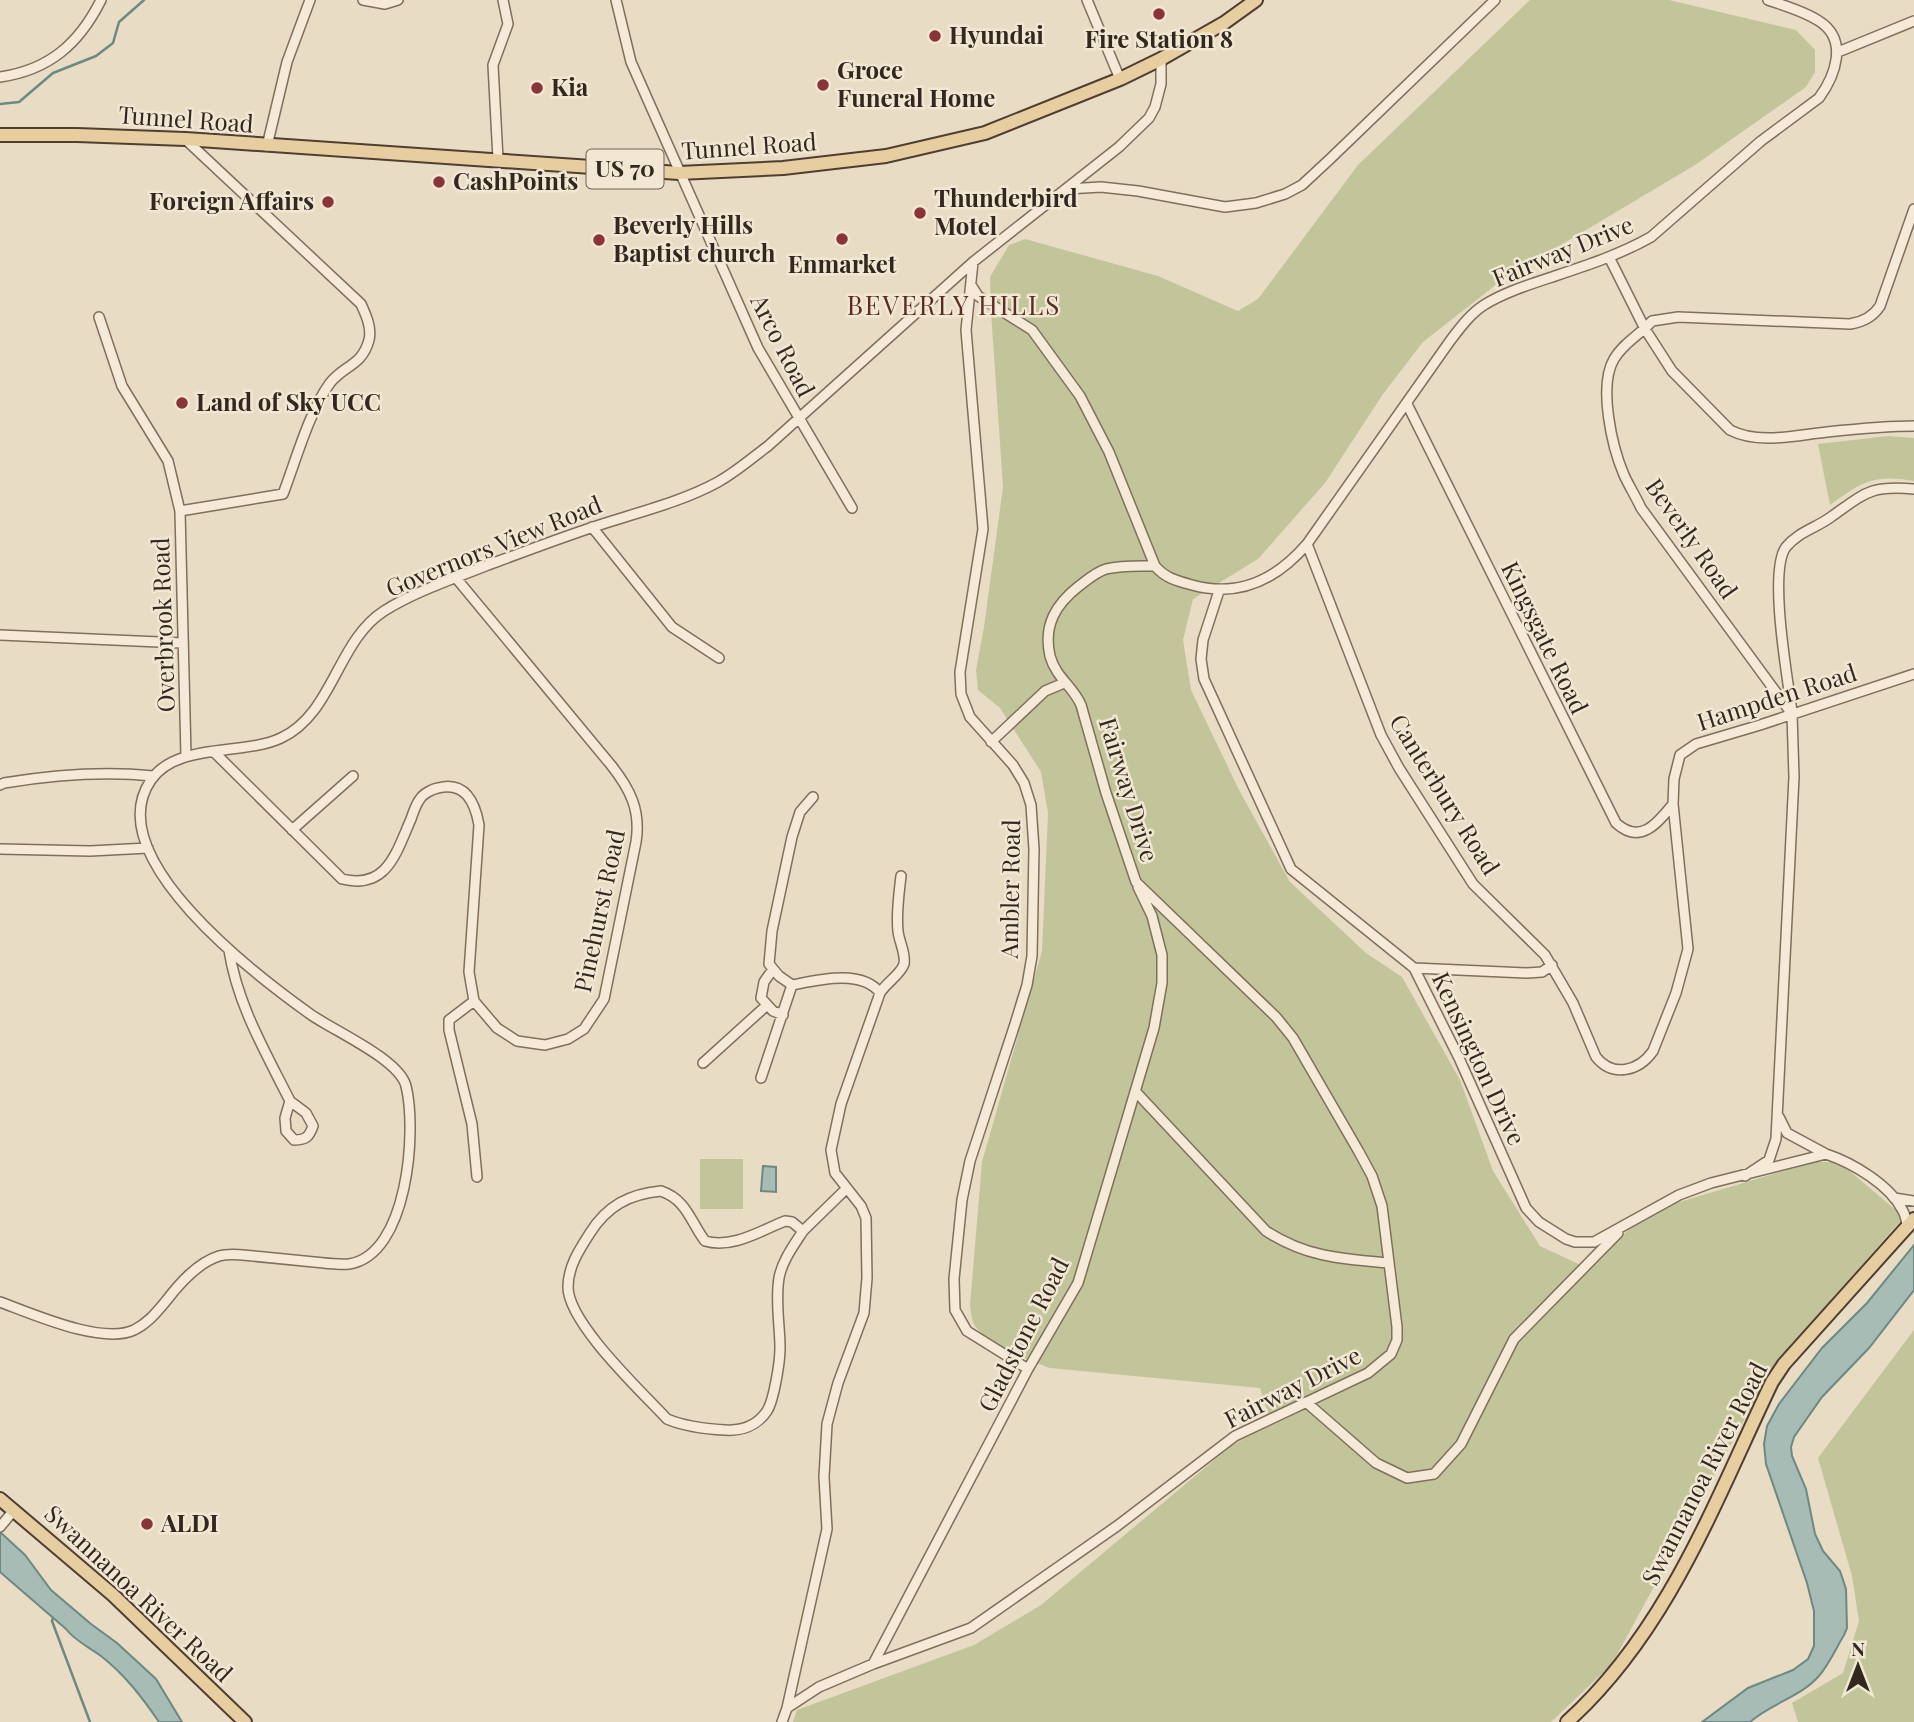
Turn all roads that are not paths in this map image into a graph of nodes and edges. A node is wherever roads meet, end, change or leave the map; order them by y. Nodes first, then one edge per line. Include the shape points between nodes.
1 (100, 0) edge
2 (310, 0) edge
3 (363, 0) edge
4 (398, 0) edge
5 (503, 0) edge
6 (616, 0) edge
7 (1087, 0) edge
8 (1255, 0) edge
9 (1495, 0) edge
10 (1768, 0) edge
11 (1914, 21) edge
12 (1838, 52) junction
13 (1161, 59) junction
14 (0, 76) edge
15 (1120, 79) junction
16 (0, 135) edge
17 (185, 139) junction
18 (267, 146) junction
19 (498, 159) junction
20 (679, 173) junction
21 (1067, 189) junction
22 (1914, 209) edge
23 (1609, 257) junction
24 (973, 262) junction
25 (971, 285) junction
26 (99, 317) dead end
27 (1645, 329) junction
28 (1407, 404) junction
29 (797, 418) junction
30 (1914, 426) edge
31 (1914, 489) edge
32 (852, 508) dead end
33 (180, 512) junction
34 (592, 527) junction
35 (1307, 544) junction
36 (1155, 566) junction
37 (456, 578) junction
38 (1219, 591) junction
39 (0, 635) edge
40 (182, 643) junction
41 (719, 658) dead end
42 (1914, 674) edge
43 (1064, 683) junction
44 (1792, 714) junction
45 (991, 742) junction
46 (214, 752) junction
47 (186, 756) junction
48 (153, 776) junction
49 (354, 776) dead end
50 (0, 785) edge
51 (813, 797) dead end
52 (1673, 804) junction
53 (292, 830) junction
54 (148, 848) junction
55 (0, 849) edge
56 (901, 876) dead end
57 (1136, 882) junction
58 (229, 950) junction
59 (1552, 965) junction
60 (1414, 968) junction
61 (773, 969) junction
62 (792, 985) junction
63 (880, 993) junction
64 (474, 1001) junction
65 (766, 1006) junction
66 (783, 1015) junction
67 (703, 1063) dead end
68 (761, 1078) dead end
69 (1136, 1092) junction
70 (290, 1101) dead end
71 (1778, 1115) junction
72 (1826, 1154) junction
73 (1745, 1175) junction
74 (477, 1177) dead end
75 (846, 1188) junction
76 (1894, 1198) junction
77 (1914, 1201) edge
78 (1911, 1224) edge
79 (1624, 1227) junction
80 (803, 1231) junction
81 (1388, 1263) junction
82 (0, 1302) edge
83 (1028, 1369) junction
84 (1306, 1402) junction
85 (0, 1499) edge
86 (14, 1510) junction
87 (0, 1527) edge
88 (873, 1664) junction
89 (787, 1708) junction
90 (245, 1722) edge
91 (782, 1722) edge
92 (1567, 1722) edge

1 - 14 street via 88,22 54,59
2 - 18 street via 287,62
3 - 4 street via 386,4
5 - 19 street via 508,24 493,65
6 - 20 street, Arco Road via 631,62
7 - 15 street
8 - 13 main road, Tunnel Road / US 70
9 - 21 street via 1340,151 1285,194 1225,207 1138,191
10 - 12 street via 1821,22
11 - 12 street
12 - 23 street, Fairway Drive via 1819,98 1761,141 1651,237
13 - 15 main road, Tunnel Road / US 70
13 - 21 street, Governors View Road via 1161,84 1149,118
15 - 20 main road, Tunnel Road / US 70 via 985,133 886,156 783,168
16 - 17 main road, Tunnel Road / US 70
17 - 18 main road, Tunnel Road / US 70
17 - 33 street, Overbrook Road via 360,304 370,337 363,357 331,382 284,494
18 - 19 main road, Tunnel Road / US 70
19 - 20 main road, Tunnel Road / US 70
20 - 29 street, Arco Road via 758,348
21 - 24 street, Governors View Road
22 - 27 street, Beverly Road via 1880,306 1861,322 1671,317 1652,321
23 - 27 street
23 - 28 street, Fairway Drive via 1484,304 1450,341
24 - 25 street, Ambler Road
24 - 29 street, Governors View Road
25 - 36 street via 978,296 1032,330 1080,396 1109,452
25 - 45 street, Ambler Road via 966,330 983,529 960,672 961,694 970,717
26 - 33 street via 122,386 168,461
27 - 30 street via 1672,371 1740,435 1764,438
27 - 44 street, Beverly Road via 1626,342 1612,361 1608,386 1609,426 1623,473 1663,540
28 - 35 street, Fairway Drive
28 - 52 street, Kingsgate Road via 1616,823 1626,832 1646,830
29 - 32 street, Arco Road
29 - 34 street, Governors View Road via 714,485
31 - 44 street via 1888,487 1859,495 1829,519 1796,536 1782,554 1780,626
33 - 40 street, Overbrook Road
34 - 37 street, Governors View Road
34 - 41 street via 672,626
35 - 38 street, Fairway Drive via 1259,582
35 - 59 street, Canterbury Road via 1381,735 1399,768 1473,884
36 - 38 street, Fairway Drive via 1178,582
36 - 43 street, Fairway Drive via 1105,569 1064,598 1049,631 1050,655
37 - 46 street, Governors View Road via 379,614 358,636 299,727 264,744
37 - 64 street, Pinehurst Road via 627,786 639,826 604,999 584,1029 545,1045 517,1041 497,1028
38 - 60 street, Kensington Drive via 1203,640 1204,680 1292,869
39 - 40 street
40 - 47 street, Overbrook Road
42 - 44 street, Hampden Road
43 - 45 street via 1045,691
43 - 57 street, Fairway Drive via 1081,705
44 - 52 street, Hampden Road via 1687,748 1680,755 1674,779
44 - 71 street via 1794,777
45 - 83 street, Ambler Road via 1013,765 1031,805 1032,956 1027,985 970,1161 955,1266 955,1310 967,1331
46 - 47 street, Governors View Road
46 - 53 street
47 - 48 street, Governors View Road
48 - 50 street via 41,777
48 - 54 street via 140,804
49 - 53 street
51 - 61 street via 800,811 792,837 772,931 769,964
52 - 59 street, Hampden Road via 1688,949 1660,1036 1648,1058 1628,1070 1601,1063
53 - 64 street via 342,879 367,881 389,868 420,799 433,789 450,785 463,790 479,825 469,972
54 - 55 street
54 - 58 street via 162,877
56 - 63 street via 898,932 904,965
57 - 69 street, Gladstone Road via 1152,916 1163,968 1154,1028
57 - 81 street, Fairway Drive via 1257,997 1293,1038 1372,1176 1382,1206
58 - 70 street via 239,996
58 - 82 street via 310,1014 379,1055 405,1081 411,1121 405,1183 400,1208 384,1238 369,1255 351,1264 221,1255 186,1278 150,1321 111,1336
59 - 60 street via 1542,972 1527,973
60 - 79 street, Kensington Drive via 1525,1208 1539,1222 1575,1242 1594,1242
61 - 62 street
61 - 65 street via 762,990
62 - 63 street via 828,978 854,980 875,986
62 - 66 street
63 - 75 street via 833,1136 832,1161
64 - 74 street via 449,1020 449,1030 472,1124
65 - 66 street
65 - 67 street
66 - 68 street
69 - 81 street via 1266,1231 1306,1252
69 - 83 street, Gladstone Road via 1078,1283
71 - 72 street via 1787,1133
71 - 73 street via 1769,1160
72 - 73 street, Kensington Drive
72 - 76 street via 1844,1160
73 - 79 street, Kensington Drive via 1679,1195
75 - 80 street
75 - 89 street via 866,1218 864,1313 827,1424 827,1530
76 - 77 street
76 - 78 street
78 - 92 main road, Swannanoa River Road via 1784,1364 1713,1512 1665,1599 1613,1676
79 - 84 street via 1514,1339 1461,1444 1434,1474 1407,1478 1376,1463
80 - 80 street via 779,1275 778,1372 767,1411 748,1428 682,1426 667,1419 596,1341 571,1303 569,1275 576,1255 595,1225 617,1204 638,1194 673,1195 705,1241 719,1245 785,1221
81 - 84 street, Fairway Drive via 1397,1327 1391,1354 1368,1374
83 - 88 street, Gladstone Road
84 - 88 street, Fairway Drive via 1235,1436 1118,1526 971,1628
85 - 86 main road, Swannanoa River Road
86 - 87 street
86 - 90 main road, Swannanoa River Road via 113,1595
88 - 89 street, Fairway Drive via 819,1687
89 - 91 street

